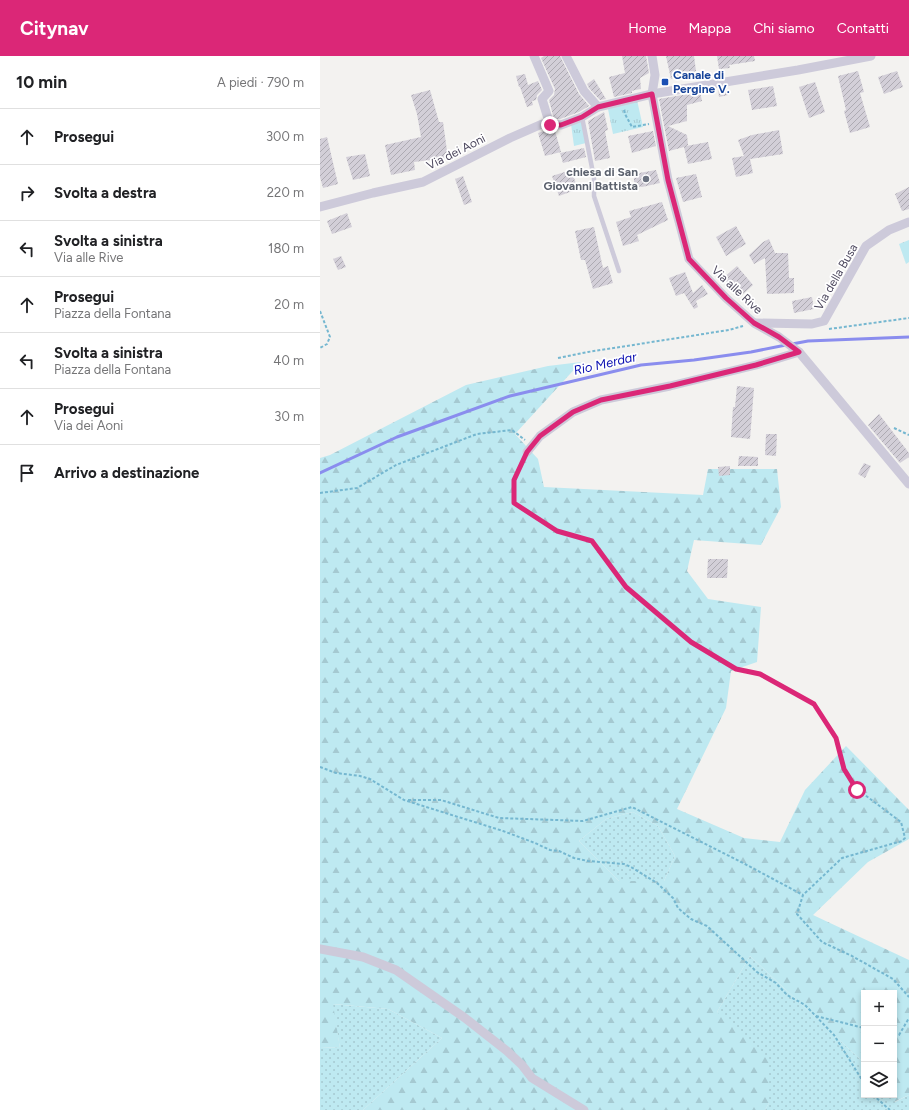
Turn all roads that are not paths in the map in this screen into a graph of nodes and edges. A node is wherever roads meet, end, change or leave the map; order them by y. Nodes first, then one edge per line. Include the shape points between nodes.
1 (534, 56) edge
2 (566, 56) edge
3 (652, 56) edge
4 (871, 56) edge
5 (652, 94) junction
6 (598, 107) junction
7 (582, 117) junction
8 (550, 125) junction
9 (320, 207) edge
10 (909, 222) edge
11 (619, 271) dead end
12 (754, 323) junction
13 (795, 349) junction
14 (530, 448) road end
15 (909, 484) edge
16 (320, 949) edge
17 (581, 1108) edge

1 - 8 street via 549,91 542,99
2 - 6 street via 584,91
3 - 5 street, Via alle Rive via 655,75
4 - 5 street, Via dei Aoni
5 - 6 street, Via dei Aoni
5 - 12 street, Via alle Rive via 668,180 689,259
6 - 7 street, Via dei Aoni
7 - 8 street, Via dei Aoni via 561,125
7 - 11 lane via 594,178 594,196
8 - 9 street, Via dei Aoni via 542,124 510,138 423,182
10 - 12 street, Via della Busa via 889,230 866,246 824,321 812,324
12 - 13 street, Via alle Rive
13 - 14 street via 756,365 601,400 573,412 540,436
13 - 15 street, Via alle Rive
16 - 17 street via 363,957 396,970 465,1018 522,1065 532,1078

